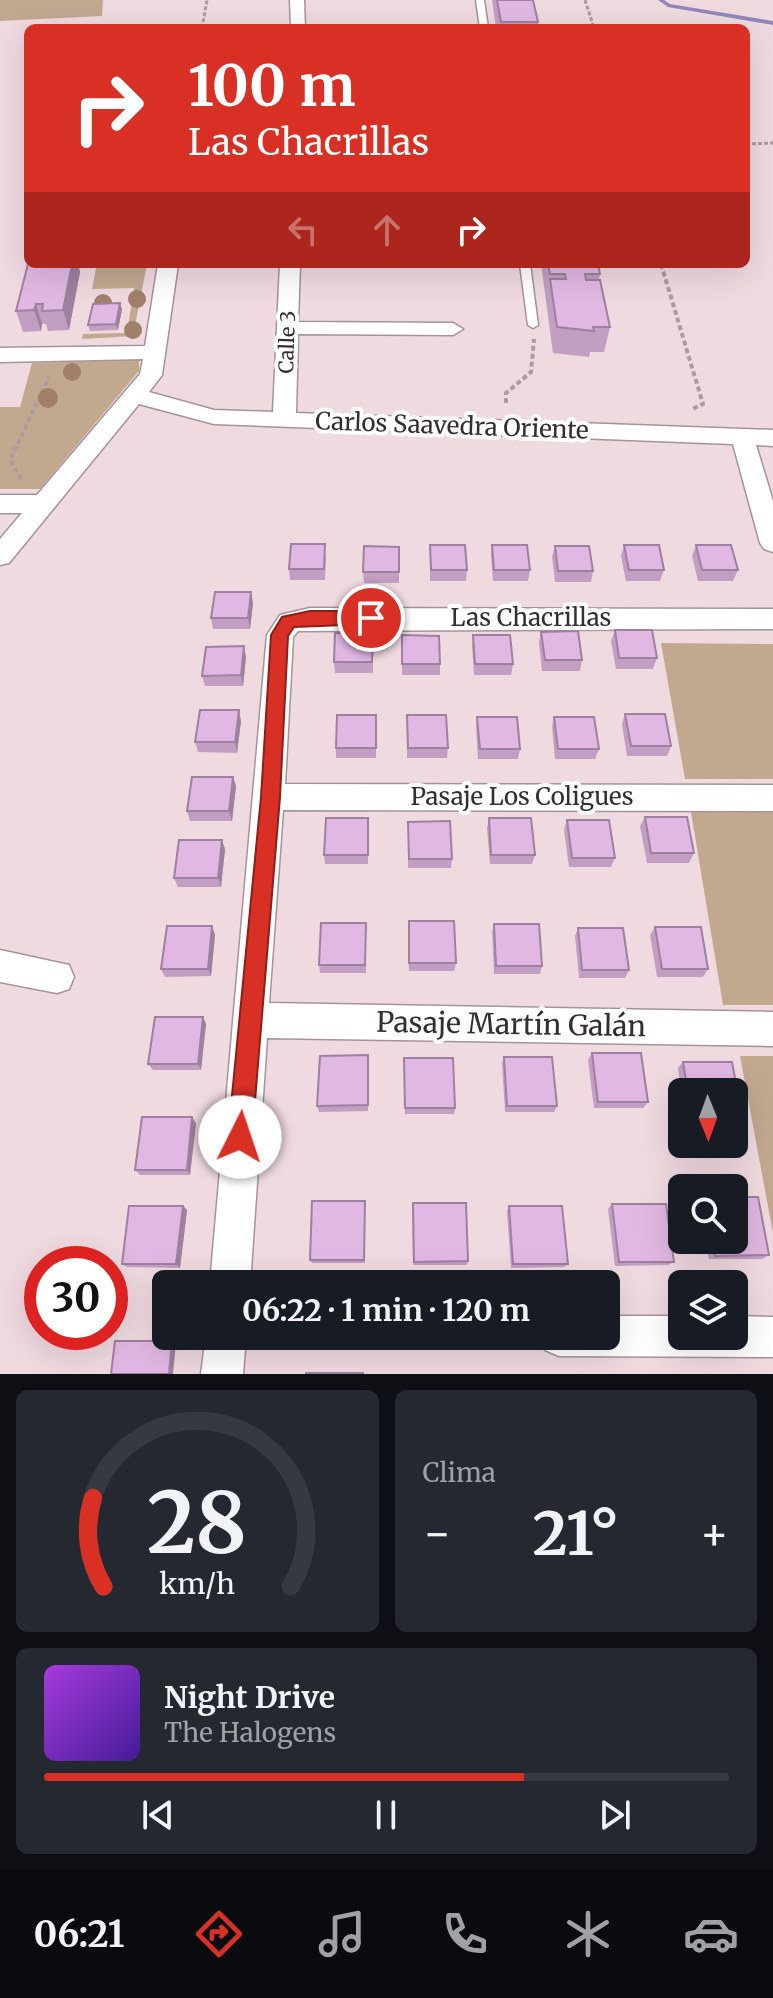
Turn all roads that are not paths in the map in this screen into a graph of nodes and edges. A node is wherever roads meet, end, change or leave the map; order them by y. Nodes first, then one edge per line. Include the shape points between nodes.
1 (297, 0) edge
2 (480, 0) edge
3 (298, 24) edge
4 (483, 24) edge
5 (167, 268) edge
6 (290, 268) edge
7 (526, 268) edge
8 (533, 325) road end
9 (288, 328) junction
10 (453, 329) dead end
11 (155, 352) junction
12 (0, 355) edge
13 (134, 395) junction
14 (284, 420) junction
15 (742, 437) junction
16 (773, 438) edge
17 (0, 504) edge
18 (43, 504) junction
19 (773, 543) edge
20 (0, 556) edge
21 (773, 619) edge
22 (270, 797) junction
23 (773, 798) edge
24 (0, 966) edge
25 (57, 977) dead end
26 (249, 1020) junction
27 (773, 1029) edge
28 (231, 1270) edge
29 (620, 1336) edge
30 (773, 1337) edge
31 (225, 1350) edge
32 (222, 1374) edge

1 - 3 street
2 - 4 lane
5 - 11 street
6 - 9 street, Calle 3
7 - 8 lane
9 - 10 street
9 - 14 street, Calle 3
11 - 12 street
11 - 13 street via 151,375
13 - 14 street, Carlos Saavedra Oriente via 214,417
13 - 18 street
14 - 15 street, Carlos Saavedra Oriente
15 - 16 street, Carlos Saavedra Oriente
15 - 19 street
17 - 18 street
18 - 20 street
21 - 22 street, Las Chacrillas via 289,622 280,635
22 - 23 street, Pasaje Los Coligues
22 - 26 street
24 - 25 street
26 - 27 street, Pasaje Martín Galán
26 - 28 street
29 - 30 street
31 - 32 street

